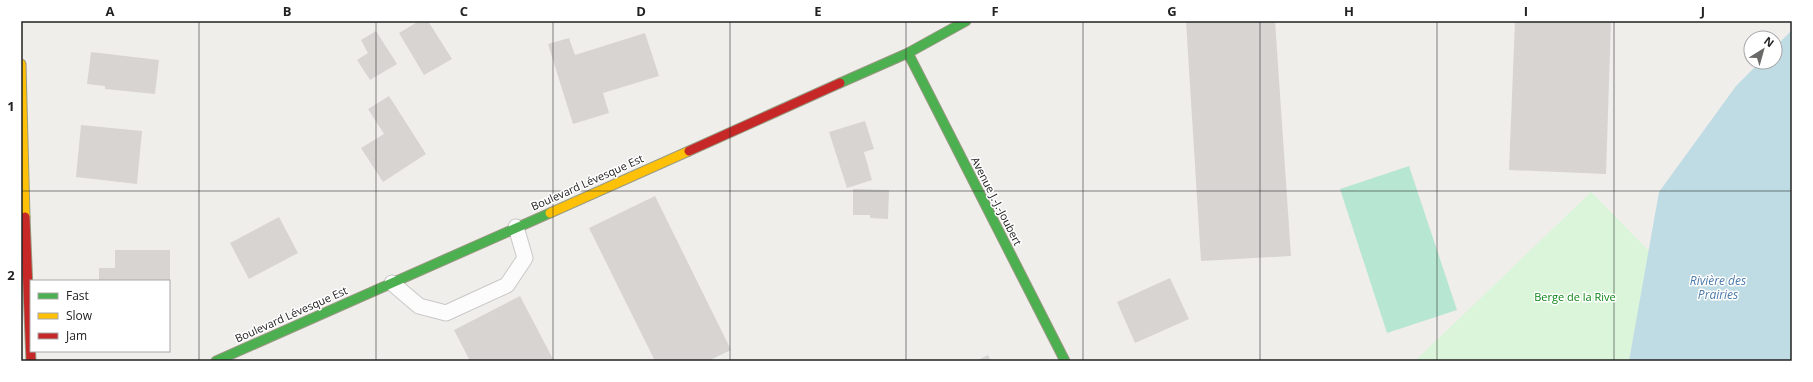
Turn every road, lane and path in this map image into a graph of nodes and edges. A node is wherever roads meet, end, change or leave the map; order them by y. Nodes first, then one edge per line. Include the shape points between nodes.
1 (966, 21) edge
2 (908, 53) junction
3 (21, 64) edge
4 (21, 136) edge
5 (516, 227) junction
6 (392, 283) junction
7 (30, 338) edge
8 (216, 361) edge
9 (1065, 361) edge

1 - 2 street, Boulevard Lévesque Est
2 - 5 street, Boulevard Lévesque Est
2 - 9 street, Avenue J.-J.-Joubert
3 - 4 street
4 - 7 street
5 - 6 street, Boulevard Lévesque Est
5 - 6 lane via 525,258 507,285 446,313 418,306
6 - 8 street, Boulevard Lévesque Est

